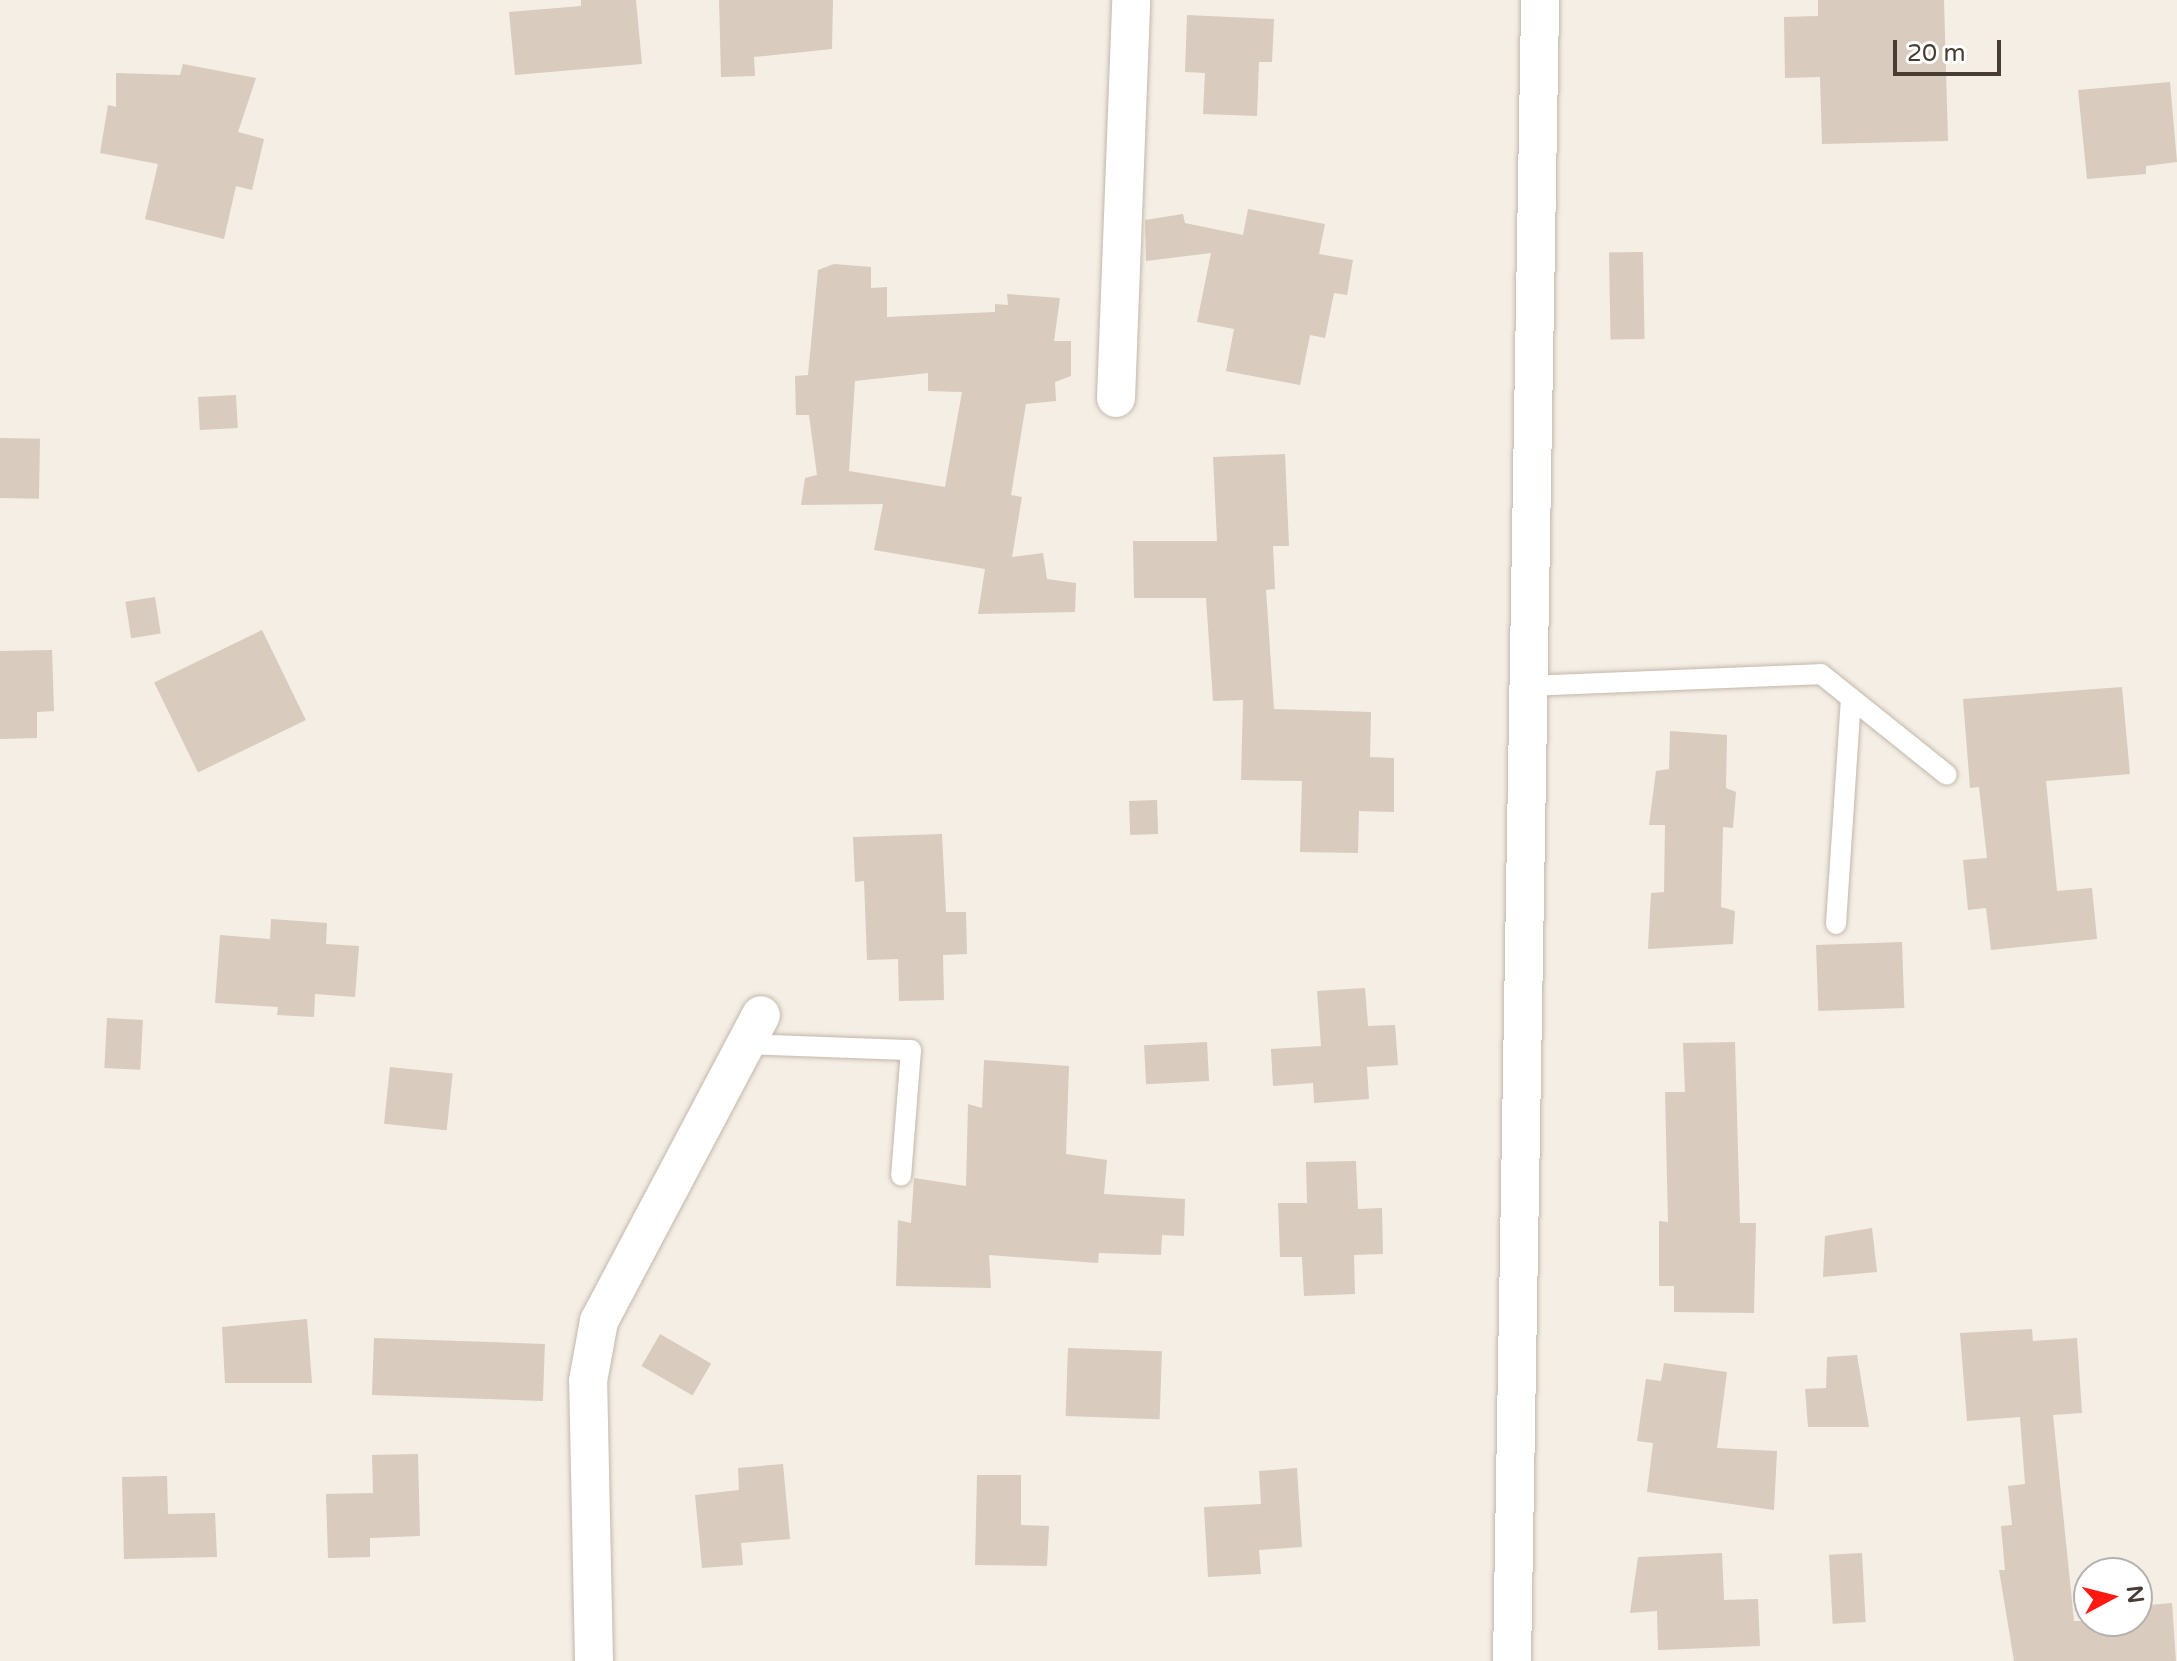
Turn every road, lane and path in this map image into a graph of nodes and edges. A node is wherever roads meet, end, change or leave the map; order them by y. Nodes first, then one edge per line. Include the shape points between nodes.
1 (1131, 0) edge
2 (1540, 0) edge
3 (1116, 398) dead end
4 (1525, 686) junction
5 (1851, 698) junction
6 (1947, 775) dead end
7 (1836, 924) dead end
8 (753, 1030) joint
9 (901, 1176) dead end
10 (594, 1661) edge
11 (1512, 1661) edge

1 - 3 street
2 - 4 street
4 - 5 lane via 1821,674
4 - 11 street
5 - 6 lane
5 - 7 lane
8 - 9 lane via 911,1050
8 - 10 street via 599,1321 588,1381

